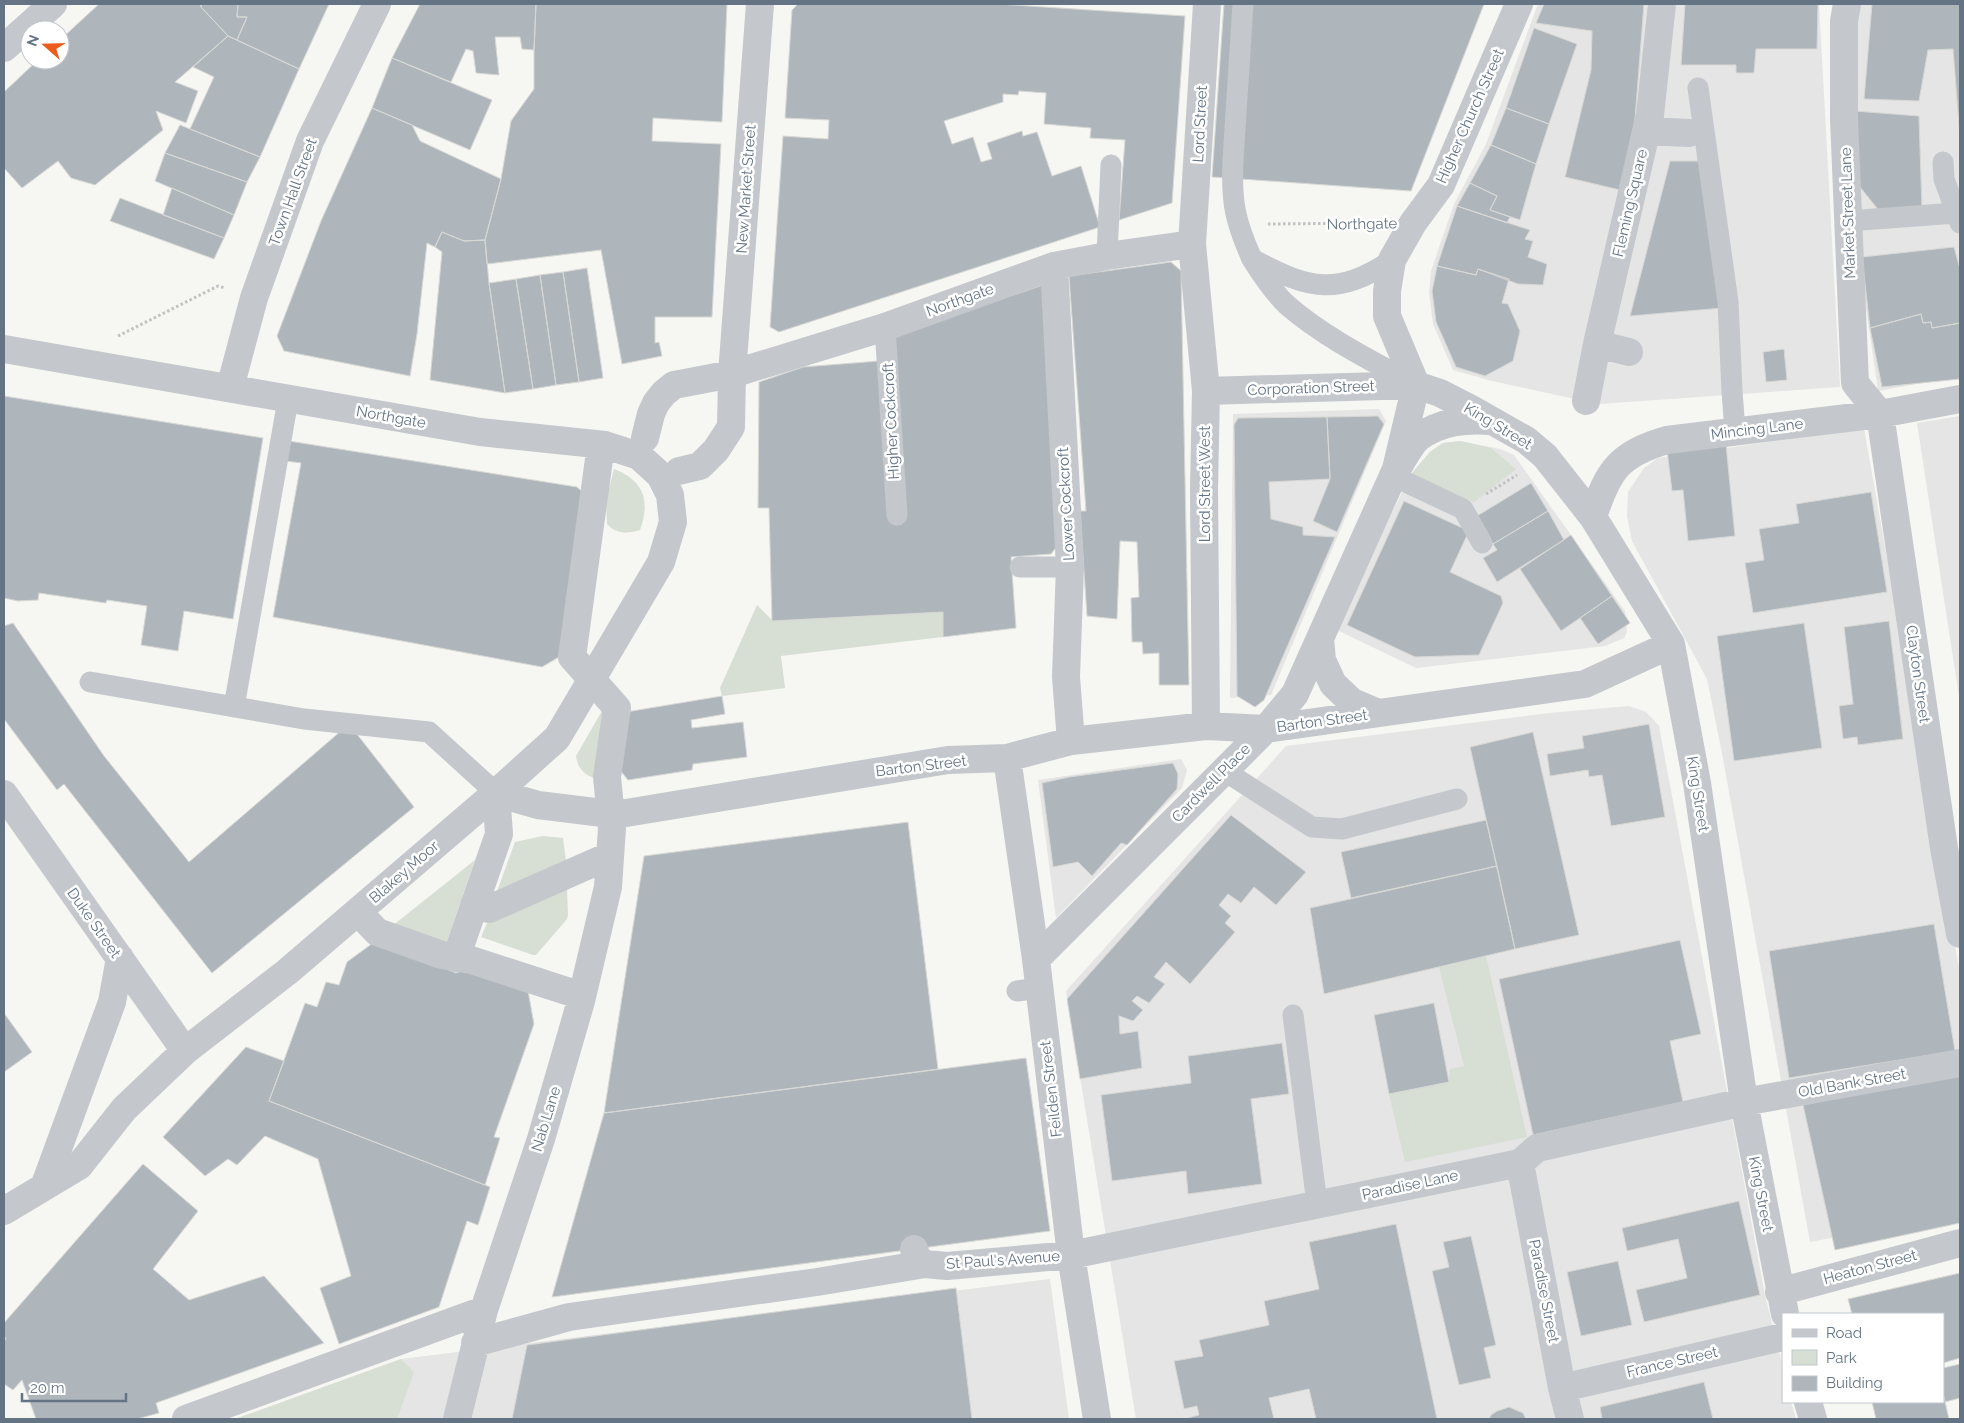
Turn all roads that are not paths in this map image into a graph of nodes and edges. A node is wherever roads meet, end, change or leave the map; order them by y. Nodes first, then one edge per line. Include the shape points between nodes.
1 (53, 4) edge
2 (377, 4) edge
3 (760, 4) edge
4 (1207, 4) edge
5 (1243, 4) edge
6 (1518, 4) edge
7 (1662, 4) edge
8 (1846, 4) edge
9 (4, 48) edge
10 (1698, 88) dead end
11 (1647, 131) junction
12 (1688, 133) dead end
13 (1943, 162) dead end
14 (1111, 166) dead end
15 (1958, 218) edge
16 (1848, 221) junction
17 (1192, 244) junction
18 (1107, 256) junction
19 (1252, 259) junction
20 (1392, 260) junction
21 (1054, 266) junction
22 (886, 327) junction
23 (1597, 344) junction
24 (4, 349) edge
25 (1629, 352) dead end
26 (732, 374) junction
27 (1416, 385) junction
28 (230, 388) junction
29 (1206, 391) junction
30 (1960, 399) edge
31 (288, 400) junction
32 (1586, 401) dead end
33 (1880, 414) junction
34 (1494, 421) junction
35 (1736, 431) junction
36 (605, 445) junction
37 (642, 447) junction
38 (1394, 472) junction
39 (670, 473) junction
40 (897, 514) dead end
41 (1593, 517) junction
42 (1482, 543) dead end
43 (1070, 566) junction
44 (1020, 567) dead end
45 (1320, 639) junction
46 (1670, 646) junction
47 (593, 678) junction
48 (90, 682) dead end
49 (234, 707) junction
50 (1378, 713) junction
51 (1206, 726) junction
52 (1266, 729) junction
53 (1071, 742) junction
54 (1007, 758) junction
55 (1223, 770) junction
56 (496, 793) junction
57 (4, 794) edge
58 (1457, 798) dead end
59 (611, 814) junction
60 (609, 856) junction
61 (474, 905) junction
62 (358, 912) junction
63 (1960, 934) edge
64 (120, 958) junction
65 (456, 958) junction
66 (1036, 959) junction
67 (582, 996) junction
68 (1294, 1015) dead end
69 (185, 1051) junction
70 (1960, 1063) edge
71 (1744, 1102) junction
72 (1520, 1163) junction
73 (44, 1187) junction
74 (1317, 1204) junction
75 (4, 1210) edge
76 (1960, 1242) edge
77 (1071, 1255) junction
78 (1782, 1303) edge
79 (484, 1310) junction
80 (1782, 1337) edge
81 (475, 1343) junction
82 (1562, 1388) junction
83 (1808, 1403) edge
84 (186, 1419) edge
85 (457, 1419) edge
86 (1097, 1419) edge
87 (1570, 1419) edge
88 (1813, 1419) edge

1 - 9 street
2 - 28 street, Town Hall Street via 310,141 254,298
3 - 26 street, New Market Street
4 - 17 street, Lord Street
5 - 19 lane, bridge via 1232,184 1234,210
6 - 20 street, Higher Church Street via 1441,185 1413,223
7 - 11 street, Fleming Square
8 - 16 street, Market Street Lane via 1844,120
10 - 35 lane via 1728,302
11 - 12 street
11 - 23 street, Fleming Square
13 - 15 lane via 1944,179
14 - 18 lane
15 - 16 lane
16 - 33 street, Market Street Lane via 1855,383
17 - 18 street, Northgate
17 - 29 street, Lord Street West
18 - 21 street, Northgate
19 - 20 lane via 1277,272 1321,286 1360,279
19 - 27 lane via 1286,304 1356,352
20 - 27 street, Higher Church Street via 1386,291 1387,316
21 - 22 street, Northgate
21 - 43 street, Lower Cockcroft
22 - 26 street, Northgate
22 - 40 lane, Higher Cockcroft
23 - 25 street
23 - 32 street, Fleming Square
24 - 28 street, Northgate
26 - 37 street, Northgate via 674,385 664,393 651,414
26 - 39 street via 731,427 716,450 700,466
27 - 29 street, Corporation Street
27 - 34 street, King Street via 1440,393
27 - 38 street, Cardwell Place
28 - 31 street, Northgate
29 - 51 street, Lord Street West
30 - 33 street, Mincing Lane
31 - 36 street, Northgate via 480,432
31 - 49 lane
33 - 35 street, Mincing Lane
33 - 63 street, Clayton Street via 1944,848
34 - 38 street, Cardwell Place via 1466,419 1439,426 1417,439
34 - 41 street, King Street via 1526,440 1544,456
35 - 41 street, Mincing Lane via 1667,440 1644,447 1625,458 1601,491
36 - 37 street, Northgate
36 - 47 street, Nab Lane via 600,452 572,657
37 - 39 street, Blakey Moor
38 - 42 lane via 1463,509
38 - 45 street, Cardwell Place
39 - 47 street, Blakey Moor via 673,522 662,562
41 - 46 street, King Street
43 - 44 lane
43 - 53 street, Lower Cockcroft via 1066,676
45 - 50 street, Barton Street via 1322,660 1332,684 1352,702
45 - 52 street, Cardwell Place via 1295,694
46 - 50 street, Barton Street via 1585,684
46 - 71 street, King Street via 1697,783
47 - 56 street, Blakey Moor via 557,738
47 - 59 street, Nab Lane via 617,708 607,777
48 - 49 lane
49 - 56 lane via 304,719 429,732
50 - 52 street, Barton Street
51 - 52 street, Barton Street
51 - 53 street, Barton Street
52 - 55 street, Cardwell Place
53 - 54 street, Barton Street
54 - 59 street, Barton Street via 948,760
54 - 66 street, Feilden Street
55 - 58 lane via 1312,827 1342,829
55 - 66 street, Cardwell Place
56 - 59 street, Barton Street via 538,804
56 - 61 street via 499,834
56 - 62 street, Blakey Moor
57 - 64 street, Duke Street
59 - 60 street, Nab Lane
60 - 61 street via 489,909
60 - 67 street, Nab Lane via 608,887
61 - 65 street
62 - 65 street via 377,932
62 - 69 street, Blakey Moor
64 - 69 street, Duke Street
64 - 73 street via 112,1002
65 - 67 street
66 - 77 street, Feilden Street via 1028,990
67 - 79 street, Nab Lane via 541,1139
68 - 74 lane
69 - 73 street, Blakey Moor via 124,1109 79,1166
70 - 71 street, Old Bank Street
71 - 72 street, Paradise Lane via 1537,1148
71 - 78 street, King Street
72 - 74 street, Paradise Lane
72 - 82 street, Paradise Street
73 - 75 street, Blakey Moor
74 - 77 street, Paradise Lane
76 - 78 street, Heaton Street
77 - 81 street, St Paul's Avenue via 947,1266 920,1256 778,1288 569,1317
77 - 86 street, Feilden Street
79 - 81 street, Nab Lane
79 - 84 street
80 - 82 street, France Street
81 - 85 street, Nab Lane
82 - 87 street, Paradise Street
83 - 88 street

